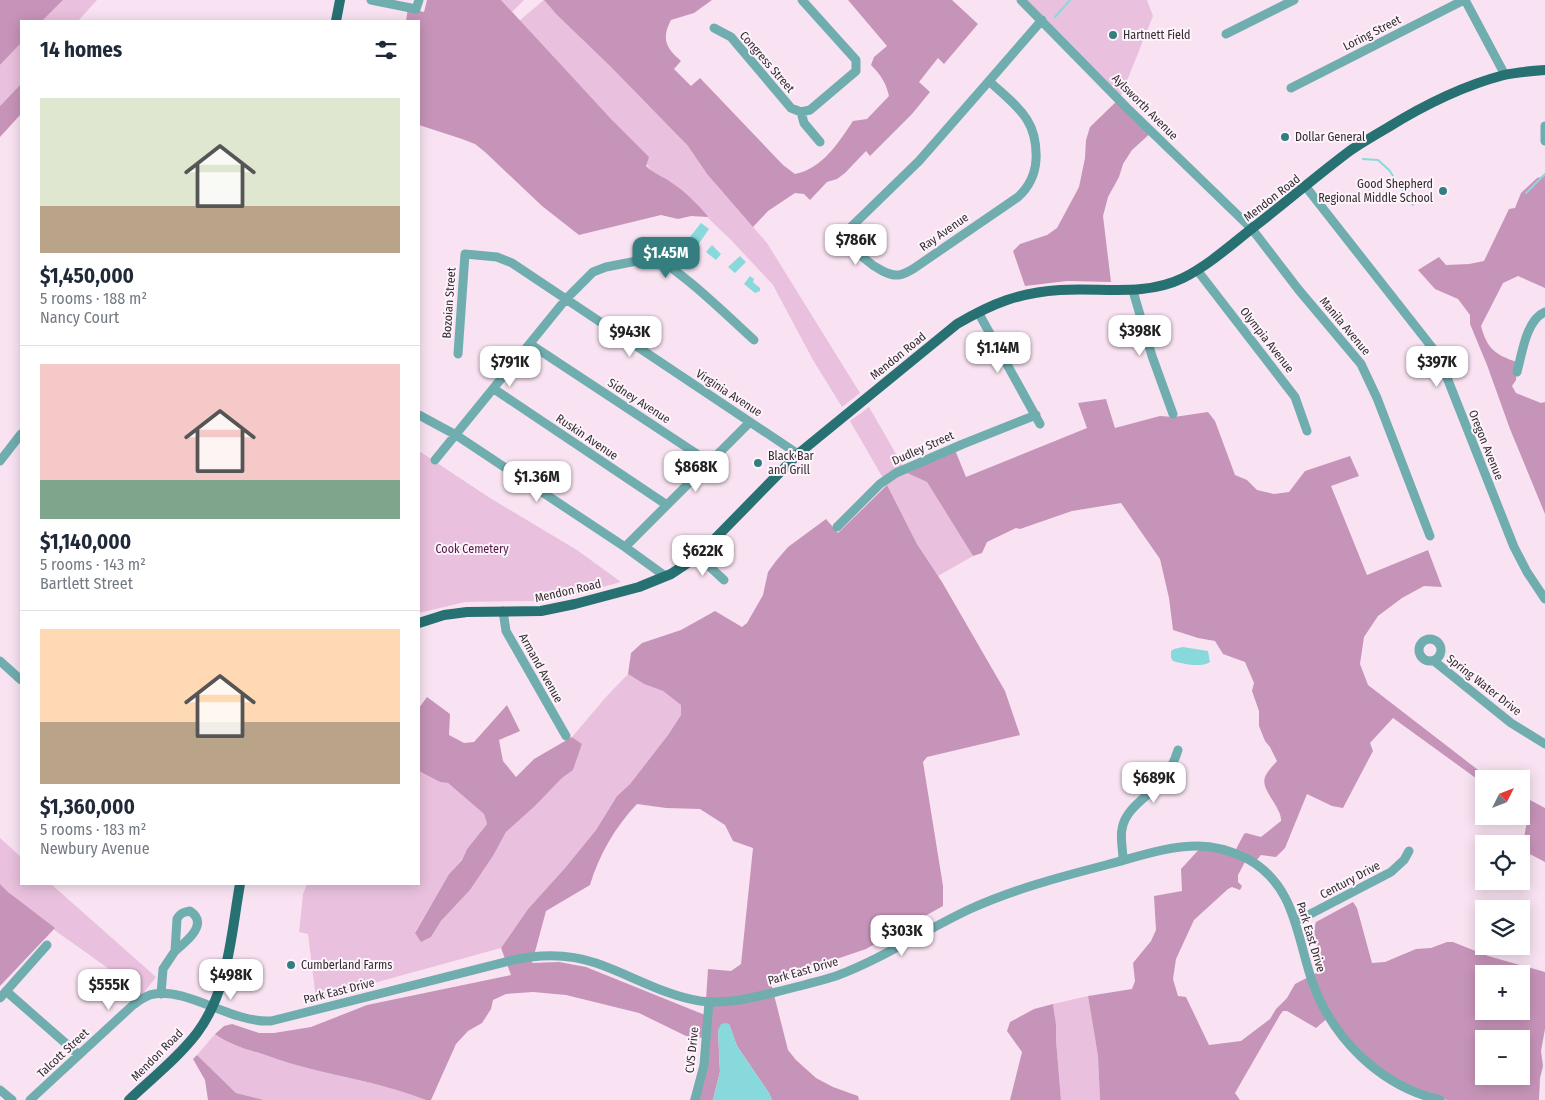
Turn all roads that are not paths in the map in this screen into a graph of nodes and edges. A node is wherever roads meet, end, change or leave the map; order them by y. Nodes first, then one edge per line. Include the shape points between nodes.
1 (340, 0) edge
2 (371, 0) edge
3 (802, 0) edge
4 (1022, 0) edge
5 (1294, 0) edge
6 (1465, 0) edge
7 (417, 4) edge
8 (336, 20) edge
9 (1042, 20) junction
10 (714, 28) dead end
11 (1226, 34) dead end
12 (1545, 70) edge
13 (1505, 75) junction
14 (989, 82) junction
15 (1291, 88) dead end
16 (801, 112) junction
17 (1545, 126) edge
18 (820, 142) dead end
19 (1545, 142) edge
20 (1306, 187) junction
21 (1252, 229) junction
22 (465, 254) joint
23 (1197, 270) junction
24 (1133, 291) junction
25 (566, 300) junction
26 (978, 312) junction
27 (1545, 312) edge
28 (754, 340) dead end
29 (530, 344) junction
30 (458, 354) dead end
31 (1517, 372) dead end
32 (494, 389) junction
33 (1173, 414) dead end
34 (1036, 415) junction
35 (420, 416) edge
36 (750, 422) junction
37 (1040, 424) dead end
38 (1307, 431) dead end
39 (20, 435) edge
40 (456, 435) junction
41 (798, 454) junction
42 (435, 460) dead end
43 (0, 461) edge
44 (709, 462) junction
45 (667, 505) junction
46 (837, 528) dead end
47 (1430, 536) dead end
48 (625, 547) junction
49 (698, 556) junction
50 (665, 576) junction
51 (724, 580) dead end
52 (1545, 599) edge
53 (503, 611) junction
54 (420, 623) edge
55 (0, 661) edge
56 (1434, 661) dead end
57 (20, 679) edge
58 (566, 736) dead end
59 (1545, 744) edge
60 (1178, 750) dead end
61 (1409, 851) dead end
62 (1123, 860) junction
63 (240, 885) edge
64 (1295, 922) junction
65 (47, 945) dead end
66 (175, 951) dead end
67 (161, 994) junction
68 (3, 995) edge
69 (709, 1002) junction
70 (212, 1007) junction
71 (79, 1055) junction
72 (0, 1090) edge
73 (12, 1100) edge
74 (30, 1100) edge
75 (129, 1100) edge
76 (695, 1100) edge
77 (1440, 1100) edge

1 - 8 main road
2 - 7 street
3 - 16 street via 856,60 856,72 810,110
4 - 9 street, Aylsworth Avenue
5 - 11 street
6 - 13 street
6 - 15 street, Loring Street
9 - 14 street, Ray Avenue
9 - 21 street, Aylsworth Avenue
10 - 16 street, Congress Street via 731,37 791,108
12 - 13 main road, Mendon Road
13 - 20 main road, Mendon Road via 1454,92 1411,113 1353,149
14 - 14 street, Ray Avenue via 919,162 850,227 850,242 881,270 898,275 913,269 1018,197 1029,184 1036,170 1035,135 1019,109
16 - 18 street, Congress Street via 804,123
17 - 19 street
20 - 21 main road, Mendon Road
20 - 52 street, Oregon Avenue via 1438,355 1514,547
21 - 23 main road, Mendon Road
21 - 47 street, Manila Avenue via 1366,373
22 - 25 street, Virginia Avenue via 504,258
22 - 30 street, Bozoian Street
23 - 24 main road, Mendon Road via 1166,284
23 - 38 street, Olympia Avenue via 1295,397
24 - 26 main road, Mendon Road via 1034,292
24 - 33 street
25 - 28 street via 596,271 658,259
25 - 29 street
25 - 36 street, Virginia Avenue
26 - 34 street
26 - 41 main road, Mendon Road via 957,324
27 - 31 street via 1530,326
29 - 32 street
29 - 44 street, Sidney Avenue
32 - 40 street
32 - 45 street, Ruskin Avenue
34 - 37 street
34 - 46 street, Dudley Street via 896,473 880,484
35 - 40 street
36 - 41 street, Virginia Avenue
36 - 44 street
39 - 43 street
40 - 42 street
40 - 48 street
41 - 49 main road, Mendon Road
44 - 45 street
45 - 48 street
48 - 50 street
49 - 50 main road, Mendon Road
49 - 51 street
50 - 53 main road, Mendon Road via 633,588 541,611
53 - 54 main road, Mendon Road via 444,615
53 - 58 street, Armand Avenue via 506,631
55 - 57 street
56 - 59 street, Spring Water Drive via 1511,722
60 - 62 street via 1164,778 1125,819 1121,830
61 - 64 street, Century Drive via 1391,872
62 - 64 street, Park East Drive via 1167,849 1197,846 1211,846 1235,853 1257,865 1276,882
62 - 69 street, Park East Drive via 998,896 835,976 747,999
63 - 70 main road, Mendon Road via 226,964
64 - 77 street, Park East Drive via 1317,994 1337,1030 1358,1054 1384,1075 1407,1089
65 - 68 street
66 - 67 street via 163,969
67 - 70 street, Talcott Street via 175,994
67 - 71 street, Talcott Street via 145,996
68 - 71 street
69 - 70 street, Park East Drive via 677,996 587,960 545,955 509,961 278,1020 263,1022 242,1018
69 - 76 street, CVS Drive via 704,1065
70 - 75 main road, Mendon Road via 190,1041
71 - 74 street, Talcott Street
72 - 73 street

